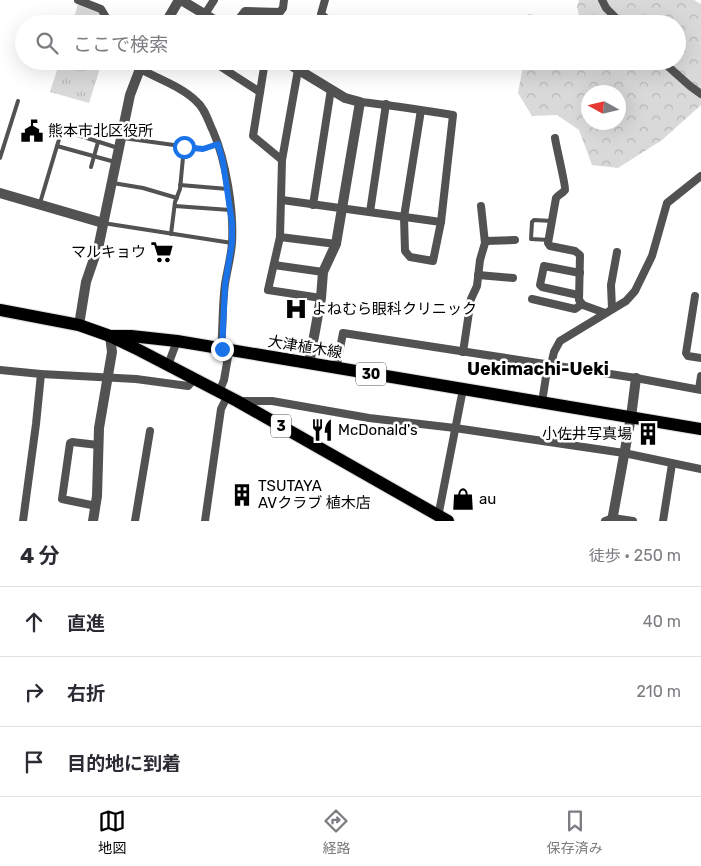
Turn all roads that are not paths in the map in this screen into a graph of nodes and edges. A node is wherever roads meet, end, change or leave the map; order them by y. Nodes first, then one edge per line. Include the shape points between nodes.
1 (78, 0) edge
2 (180, 0) edge
3 (214, 0) edge
4 (284, 0) edge
5 (325, 0) edge
6 (602, 0) edge
7 (205, 14) joint
8 (105, 15) edge
9 (171, 15) edge
10 (242, 15) edge
11 (322, 15) edge
12 (613, 15) edge
13 (139, 70) edge
14 (148, 70) edge
15 (226, 70) edge
16 (264, 70) edge
17 (298, 70) joint
18 (672, 70) edge
19 (331, 89) junction
20 (260, 92) junction
21 (701, 94) edge
22 (18, 101) dead end
23 (360, 102) junction
24 (386, 104) junction
25 (421, 110) junction
26 (121, 137) junction
27 (555, 138) dead end
28 (98, 142) junction
29 (218, 144) junction
30 (57, 146) junction
31 (184, 147) junction
32 (119, 148) junction
33 (94, 157) junction
34 (0, 158) edge
35 (282, 160) junction
36 (116, 163) junction
37 (90, 167) dead end
38 (701, 176) edge
39 (112, 183) junction
40 (180, 185) junction
41 (228, 189) junction
42 (0, 193) edge
43 (177, 198) junction
44 (282, 200) junction
45 (313, 205) junction
46 (39, 206) junction
47 (175, 206) junction
48 (481, 206) dead end
49 (230, 210) junction
50 (342, 210) junction
51 (370, 212) junction
52 (404, 217) junction
53 (552, 221) junction
54 (441, 222) junction
55 (103, 224) junction
56 (171, 234) junction
57 (280, 237) junction
58 (514, 240) dead end
59 (549, 240) junction
60 (485, 241) junction
61 (232, 243) junction
62 (336, 244) junction
63 (618, 252) dead end
64 (274, 265) junction
65 (323, 272) junction
66 (580, 273) junction
67 (478, 275) junction
68 (512, 278) dead end
69 (578, 295) junction
70 (695, 296) dead end
71 (321, 298) junction
72 (532, 299) dead end
73 (582, 304) junction
74 (0, 310) edge
75 (608, 311) junction
76 (79, 325) junction
77 (110, 336) junction
78 (177, 341) junction
79 (225, 350) junction
80 (463, 352) junction
81 (701, 358) edge
82 (309, 364) junction
83 (168, 365) junction
84 (549, 365) junction
85 (336, 369) junction
86 (0, 370) edge
87 (41, 374) junction
88 (701, 376) edge
89 (195, 378) junction
90 (636, 378) junction
91 (108, 379) junction
92 (463, 389) junction
93 (700, 389) edge
94 (228, 397) junction
95 (542, 402) junction
96 (631, 417) junction
97 (455, 428) junction
98 (701, 429) edge
99 (150, 431) dead end
100 (98, 445) junction
101 (624, 453) junction
102 (672, 464) junction
103 (701, 469) edge
104 (96, 506) junction
105 (441, 519) edge
106 (610, 520) edge
107 (23, 521) edge
108 (93, 521) edge
109 (136, 521) edge
110 (205, 521) edge
111 (634, 521) edge
112 (663, 521) edge

1 - 8 street via 101,9
2 - 7 street
2 - 9 street
3 - 7 street
4 - 10 street via 280,12 245,11
5 - 11 street
6 - 12 street
13 - 26 street
14 - 29 street via 197,101
15 - 20 street
16 - 20 street
17 - 19 street
17 - 35 street
18 - 21 street
19 - 23 street
19 - 45 street
20 - 35 street via 253,136
22 - 34 lane
23 - 24 street
23 - 50 street
24 - 25 street
24 - 51 street
25 - 52 street
25 - 54 street via 453,115
26 - 31 lane
26 - 32 street
27 - 53 street via 565,187 564,192 556,197
28 - 30 lane via 62,130
28 - 32 lane
28 - 33 lane
29 - 31 lane via 203,149
29 - 41 street
30 - 33 lane
30 - 46 lane
31 - 40 lane
32 - 36 street
33 - 36 lane
33 - 37 lane
35 - 44 street
36 - 39 street
38 - 75 street via 666,203 652,256 635,291 626,301
39 - 43 lane
39 - 55 street
40 - 41 lane
40 - 43 lane
41 - 49 street
42 - 46 street
43 - 47 lane
44 - 45 street
44 - 57 street
45 - 50 street
46 - 55 street
47 - 49 lane
47 - 56 lane
48 - 60 street
49 - 61 street
50 - 51 street
50 - 62 street
51 - 52 street
52 - 54 street
52 - 54 street via 405,251 410,257 433,260
53 - 59 street
53 - 59 lane via 532,222 531,238
55 - 56 lane
55 - 76 street via 86,282
56 - 61 lane
57 - 62 street
57 - 64 street
58 - 60 street
59 - 66 street via 550,246 578,253
60 - 67 street
61 - 79 street via 225,285
62 - 65 street
63 - 75 street
64 - 65 street
64 - 71 street via 268,290
65 - 71 street
66 - 69 street
66 - 69 street via 544,266 540,285
67 - 68 street
67 - 80 street
69 - 73 street
70 - 81 street via 686,353
71 - 82 street
72 - 73 street via 575,309
73 - 75 street
74 - 76 main road, 3
75 - 84 street via 560,341
76 - 77 main road, 3
77 - 78 main road, 大津植木線 / 30
77 - 83 main road, 3
77 - 91 street via 112,352
78 - 79 main road, 大津植木線 / 30
78 - 83 street
79 - 82 main road, 大津植木線 / 30
79 - 94 street via 224,380
80 - 84 street
80 - 85 street via 343,333
82 - 85 main road, 大津植木線 / 30
83 - 89 main road, 3
84 - 90 street
84 - 95 street
85 - 92 main road, 大津植木線 / 30
86 - 87 street
87 - 91 street
87 - 107 street
88 - 93 street
89 - 91 street via 188,386
89 - 94 main road, 3
90 - 93 street
90 - 96 street
91 - 100 street
92 - 95 main road, 大津植木線 / 30
92 - 97 street
94 - 97 street
94 - 105 main road, 3
94 - 110 street via 221,409
95 - 96 main road, 大津植木線 / 30
96 - 98 main road, 大津植木線 / 30
96 - 101 street
97 - 101 street
97 - 105 street
99 - 109 street
100 - 104 street
100 - 104 street via 70,443 62,499
101 - 102 street
101 - 106 street
102 - 103 street
102 - 112 street
104 - 108 street
106 - 111 street

